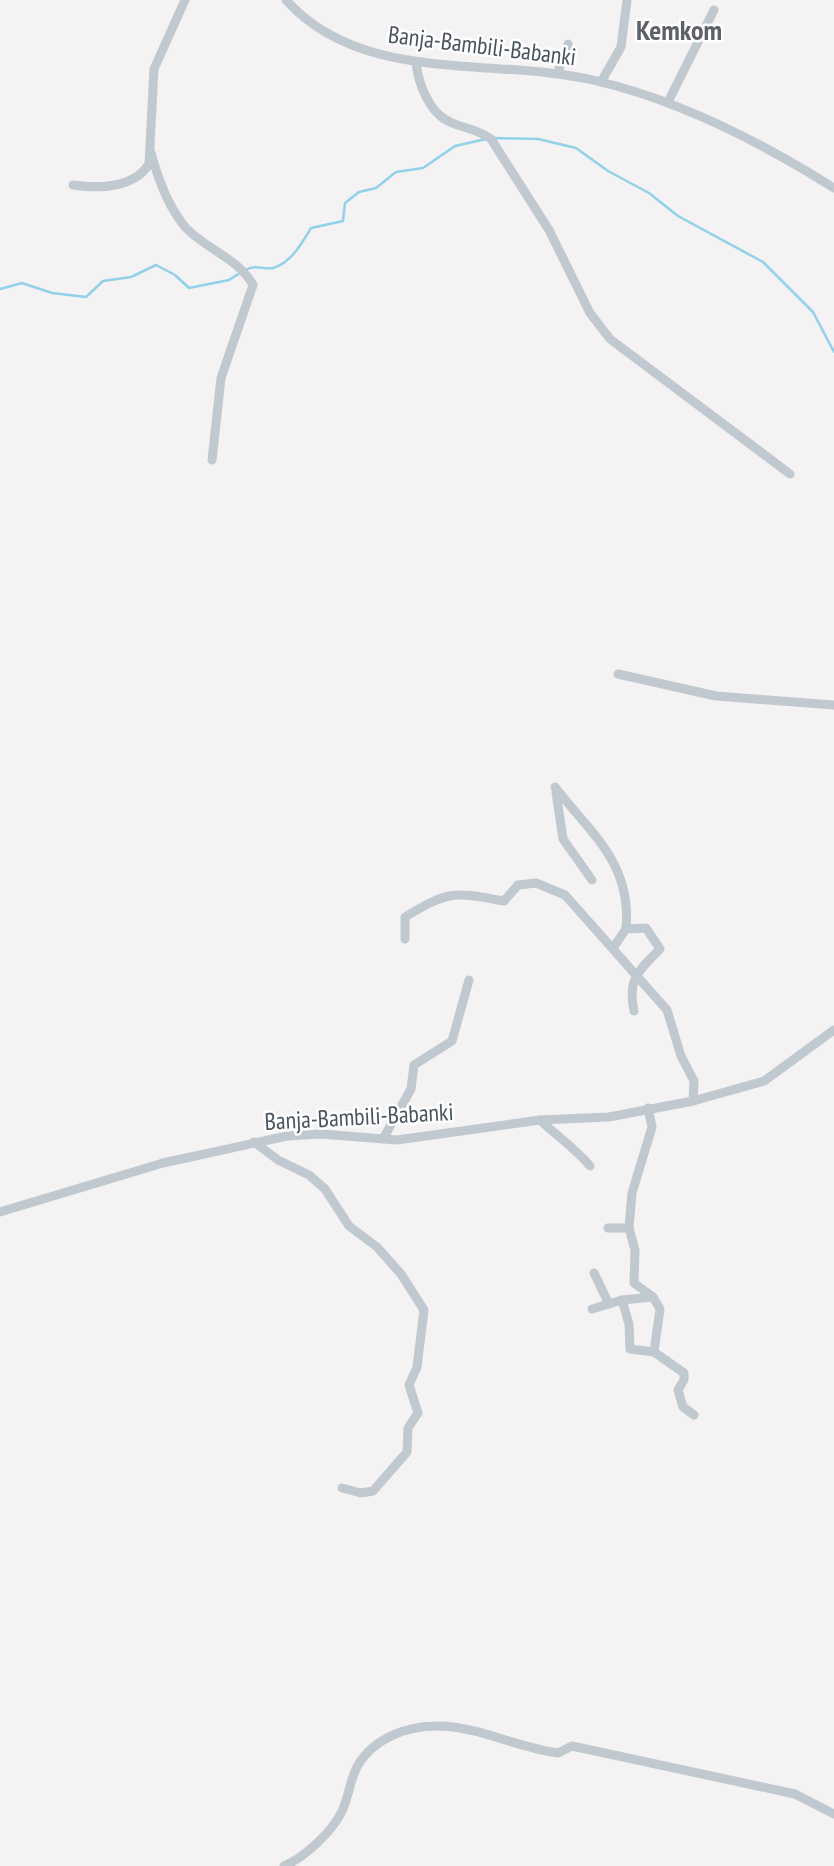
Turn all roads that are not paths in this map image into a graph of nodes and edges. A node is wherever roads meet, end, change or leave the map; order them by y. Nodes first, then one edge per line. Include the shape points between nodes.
1 (185, 0) edge
2 (286, 0) edge
3 (627, 0) edge
4 (714, 10) dead end
5 (568, 44) dead end
6 (416, 62) junction
7 (558, 72) junction
8 (601, 82) junction
9 (668, 102) junction
10 (151, 153) junction
11 (73, 185) dead end
12 (834, 188) edge
13 (212, 460) dead end
14 (790, 474) dead end
15 (618, 674) dead end
16 (834, 705) edge
17 (592, 880) dead end
18 (626, 929) junction
19 (405, 939) dead end
20 (613, 948) junction
21 (636, 973) junction
22 (469, 980) dead end
23 (634, 1011) dead end
24 (834, 1030) edge
25 (693, 1101) junction
26 (649, 1108) junction
27 (540, 1120) junction
28 (383, 1139) junction
29 (254, 1142) junction
30 (590, 1166) dead end
31 (0, 1212) edge
32 (608, 1228) dead end
33 (629, 1228) junction
34 (594, 1273) dead end
35 (653, 1297) junction
36 (622, 1300) junction
37 (608, 1304) junction
38 (592, 1309) dead end
39 (654, 1352) junction
40 (694, 1415) dead end
41 (342, 1488) dead end
42 (834, 1814) edge
43 (284, 1866) edge

1 - 10 street via 154,68
2 - 6 street, Banja-Bambili-Babanki via 326,34 355,49
3 - 8 street via 621,47
4 - 9 street
5 - 7 street
6 - 7 street, Banja-Bambili-Babanki
6 - 14 street via 432,107 447,121 481,131 491,139 549,230 590,313 610,339
7 - 8 street, Banja-Bambili-Babanki
8 - 9 street, Banja-Bambili-Babanki
9 - 12 street, Banja-Bambili-Babanki via 763,146
10 - 11 street via 143,174 130,181
10 - 13 street via 171,206 187,228 237,266 253,285 221,378
15 - 16 street via 716,696
17 - 18 street via 563,839 555,787 613,857 624,886
18 - 20 street
18 - 21 street via 646,928 660,949
19 - 20 street via 405,917 434,900 458,893 504,901 518,886 537,883 565,895
20 - 21 street
21 - 23 street via 631,994
21 - 25 street via 667,1010 694,1081
22 - 28 street via 452,1041 414,1065 411,1089
24 - 25 street, Banja-Bambili-Babanki via 764,1081
25 - 26 street, Banja-Bambili-Babanki
26 - 27 street, Banja-Bambili-Babanki via 609,1117
26 - 33 street via 652,1127 632,1193
27 - 28 street, Banja-Bambili-Babanki
27 - 30 street
28 - 29 street, Banja-Bambili-Babanki via 321,1134
29 - 31 street, Banja-Bambili-Babanki via 163,1163
29 - 41 street via 325,1189 349,1226 401,1274 424,1310 417,1367 409,1385 418,1413 408,1428 407,1452 373,1491
32 - 33 street
33 - 35 street via 635,1250 634,1283
34 - 37 street
35 - 36 street
35 - 39 street via 660,1309
36 - 37 street
36 - 39 street via 630,1349
37 - 38 street
39 - 40 street via 684,1373 678,1390 683,1407
42 - 43 street via 795,1794 733,1779 572,1746 558,1753 501,1736 417,1727 390,1736 370,1751 358,1765 342,1812 316,1843

